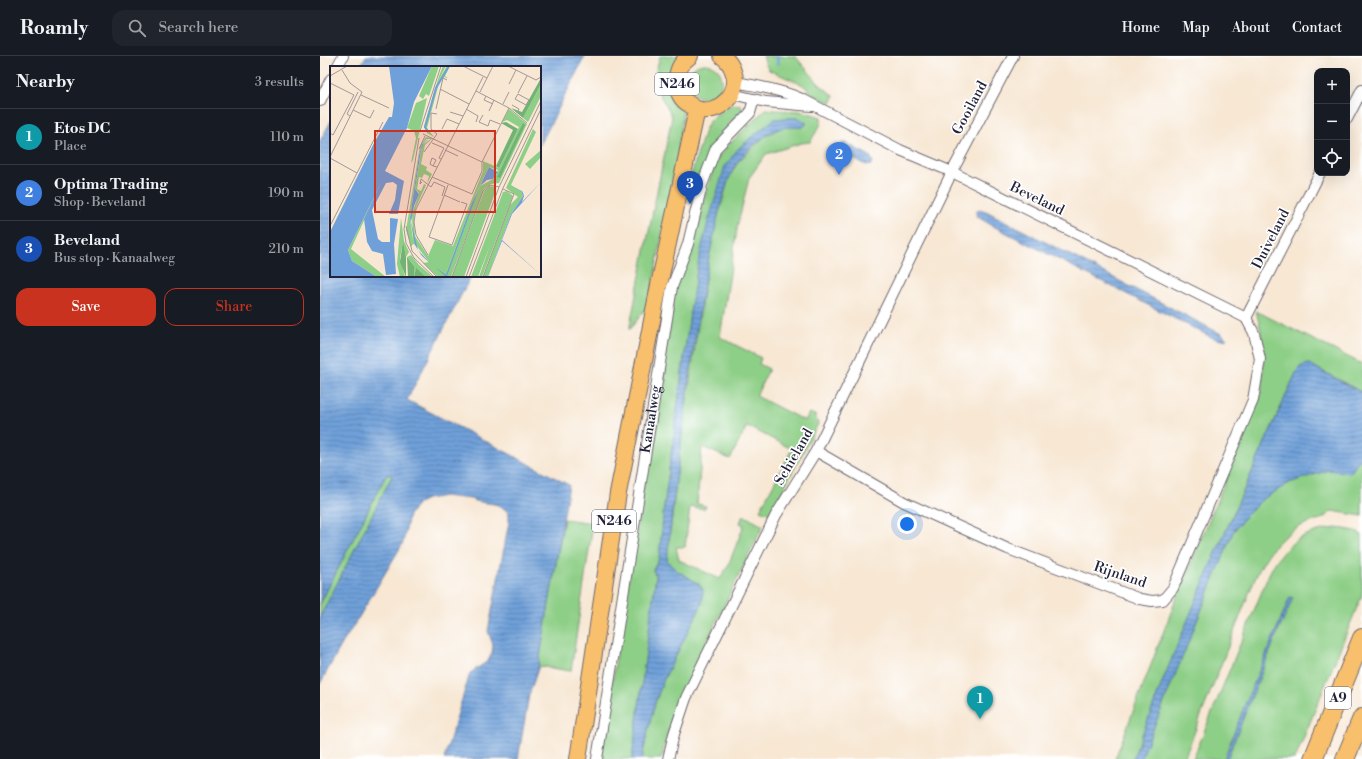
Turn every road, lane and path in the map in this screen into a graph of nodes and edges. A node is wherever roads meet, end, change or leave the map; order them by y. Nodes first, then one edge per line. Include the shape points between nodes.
1 (343, 56) edge
2 (690, 56) edge
3 (722, 56) edge
4 (1013, 56) edge
5 (338, 66) edge
6 (330, 81) edge
7 (733, 88) junction
8 (1362, 90) edge
9 (754, 99) junction
10 (320, 100) edge
11 (816, 105) junction
12 (697, 109) junction
13 (1350, 113) edge
14 (952, 172) junction
15 (1318, 176) edge
16 (1246, 318) junction
17 (816, 451) junction
18 (1362, 638) edge
19 (1362, 718) edge
20 (578, 759) edge
21 (597, 759) edge
22 (668, 759) edge
23 (1313, 759) edge
24 (1345, 759) edge

1 - 5 street
2 - 12 main road, N246 via 684,60 677,73 676,88 684,101
3 - 7 main road via 734,72
4 - 14 street, Gooiland
6 - 10 street
7 - 9 street, Beveland
7 - 11 street, Beveland via 790,94
7 - 12 main road, N246 via 726,102 717,108
8 - 13 street
9 - 11 street, Beveland
9 - 21 street, Kanaalweg via 750,113 716,148 702,185 688,244 672,287
11 - 14 street, Beveland via 900,150
12 - 20 main road, Kanaalweg / N246 via 618,493
14 - 16 street, Beveland
14 - 17 street, Schieland
15 - 16 street, Duiveland
16 - 17 street, Rijnland via 1254,333 1260,359 1253,400 1173,588 1163,600 1140,599 1008,550 904,502
17 - 22 street, Schieland via 776,515 686,698
18 - 23 highway, A9
19 - 24 highway, A9

